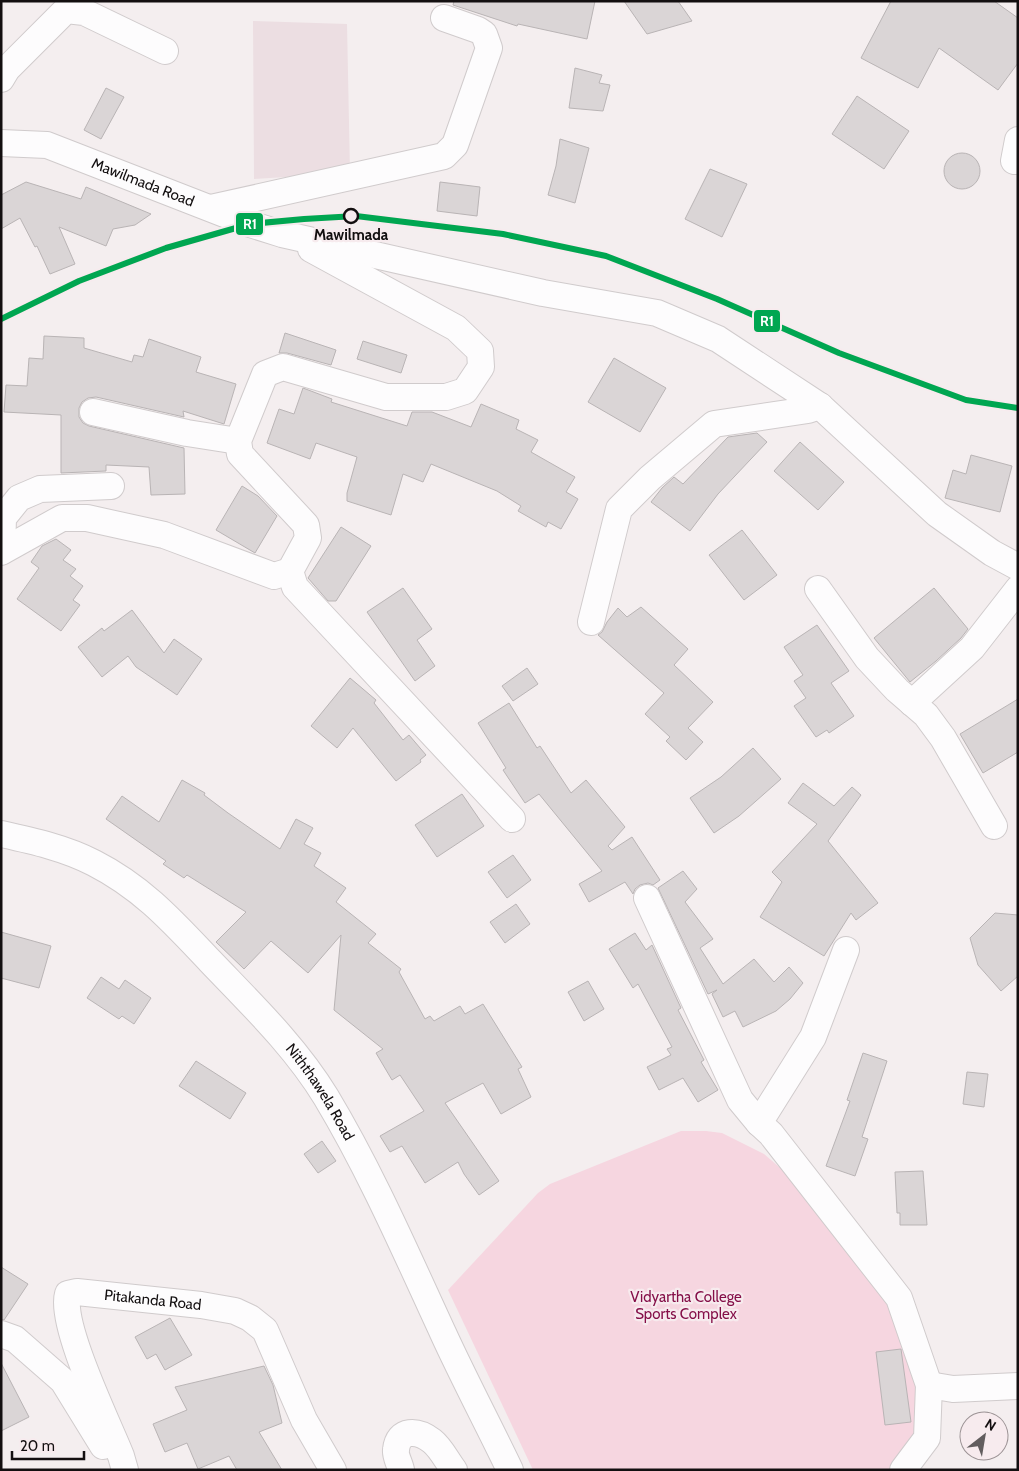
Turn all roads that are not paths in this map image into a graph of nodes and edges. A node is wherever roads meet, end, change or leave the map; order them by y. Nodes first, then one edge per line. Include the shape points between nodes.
1 (444, 18) dead end
2 (165, 51) dead end
3 (1, 79) edge
4 (1, 143) edge
5 (210, 208) junction
6 (282, 234) junction
7 (820, 406) junction
8 (93, 412) dead end
9 (238, 441) junction
10 (112, 486) dead end
11 (2, 552) edge
12 (1018, 567) edge
13 (290, 571) junction
14 (818, 589) dead end
15 (1018, 589) edge
16 (591, 622) dead end
17 (912, 703) junction
18 (512, 819) dead end
19 (994, 826) dead end
20 (1, 834) edge
21 (647, 898) dead end
22 (846, 950) dead end
23 (760, 1123) junction
24 (1, 1334) edge
25 (929, 1385) junction
26 (1018, 1386) edge
27 (118, 1470) edge
28 (125, 1470) edge
29 (333, 1470) edge
30 (401, 1470) edge
31 (454, 1470) edge
32 (510, 1470) edge
33 (903, 1470) edge

1 - 5 street via 484,34 489,48 455,145 444,156
2 - 3 street via 84,12 66,10
4 - 5 street, Mawilmada Road via 47,145
5 - 6 street, Mawilmada Road
6 - 7 street via 543,293 657,314 718,339
6 - 9 street via 456,328 480,351 481,368 466,391 446,396 386,397 283,367 264,374
7 - 12 street via 937,514 992,553
7 - 16 street via 714,424 650,478 620,509
8 - 9 street
9 - 13 street via 240,454 306,525 308,538
10 - 11 street via 40,488 19,498 3,518
11 - 13 street via 62,518 87,518 164,535 274,576
13 - 18 street via 295,587
14 - 17 street via 867,658
15 - 17 street via 972,648
17 - 19 street via 926,715 943,738
20 - 32 street, Niththawela Road via 59,848 128,882 156,906 276,1030 326,1096 386,1208
21 - 23 street via 740,1100
22 - 23 street via 814,1037
23 - 25 street via 900,1298
24 - 27 street via 14,1339 63,1381
25 - 26 street via 953,1389
25 - 33 street via 927,1438
28 - 29 street, Pitakanda Road via 80,1360 67,1313 68,1294 78,1292 201,1304 235,1311 250,1318 265,1330 304,1420
30 - 31 street via 396,1451 400,1440 414,1432 434,1442

